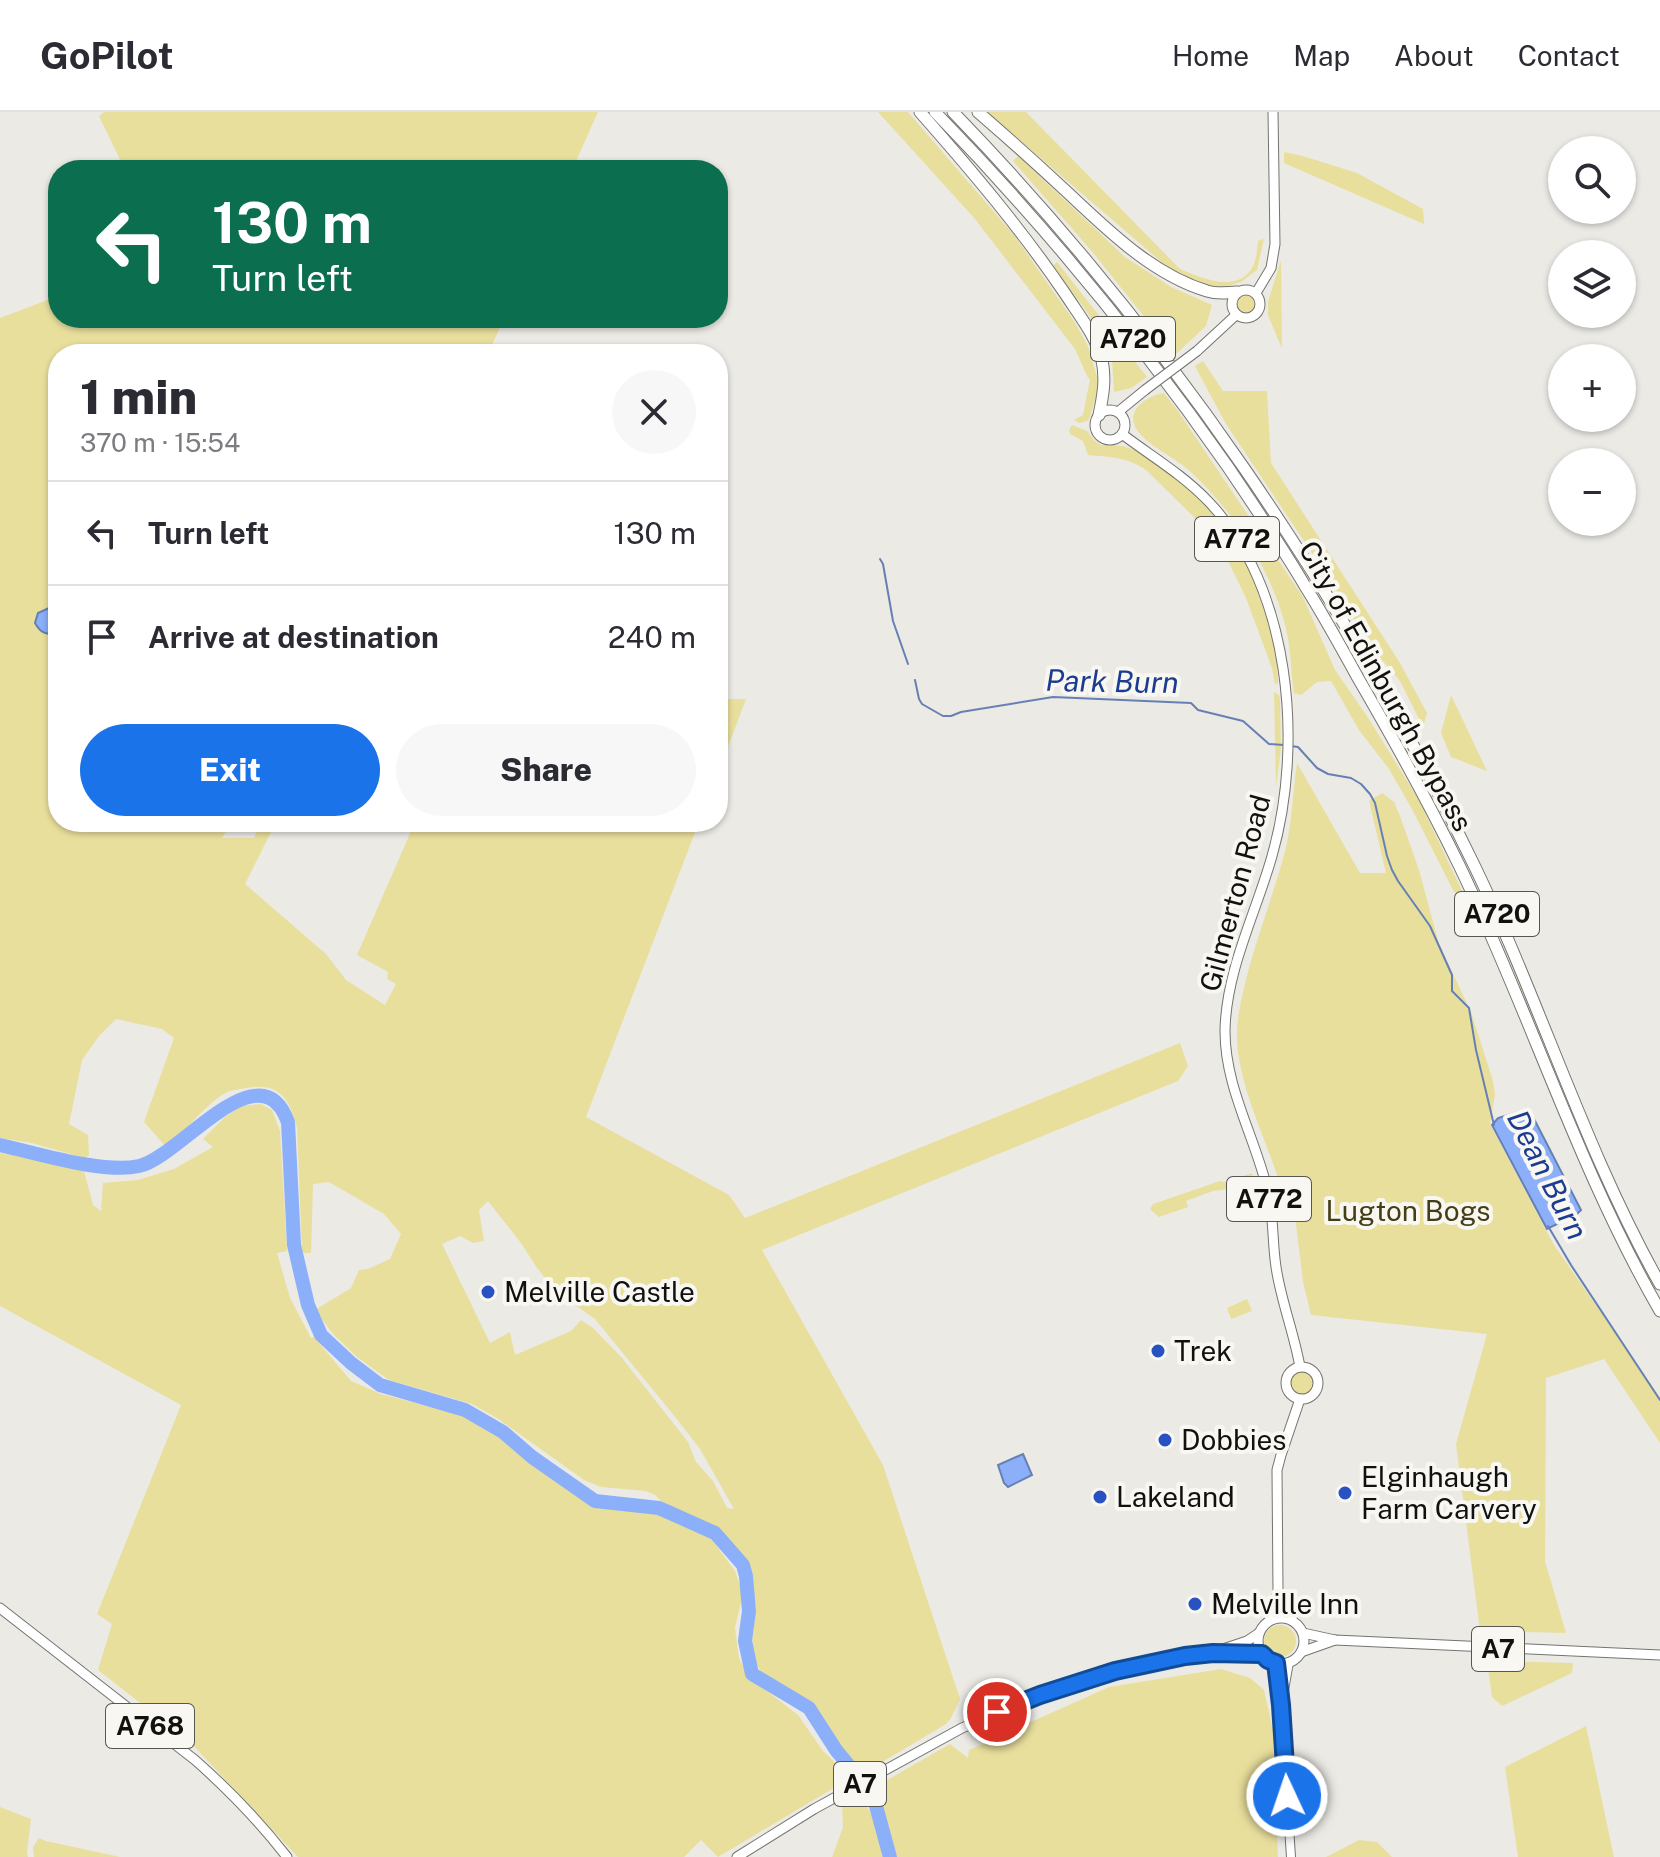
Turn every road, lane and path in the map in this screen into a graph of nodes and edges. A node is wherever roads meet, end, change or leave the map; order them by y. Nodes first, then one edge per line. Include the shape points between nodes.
1 (920, 112) edge
2 (935, 112) edge
3 (953, 112) edge
4 (978, 112) edge
5 (1273, 112) edge
6 (1237, 292) junction
7 (1256, 293) junction
8 (1236, 315) junction
9 (1118, 412) junction
10 (1099, 415) junction
11 (1122, 434) junction
12 (1660, 1284) edge
13 (1660, 1311) edge
14 (1300, 1367) junction
15 (1300, 1399) junction
16 (1278, 1590) junction
17 (0, 1608) edge
18 (1287, 1618) junction
19 (1273, 1619) junction
20 (1259, 1633) junction
21 (1303, 1633) junction
22 (1335, 1640) junction
23 (1301, 1652) junction
24 (1213, 1653) junction
25 (1262, 1654) junction
26 (1660, 1655) edge
27 (1289, 1662) junction
28 (1276, 1663) junction
29 (1281, 1705) junction
30 (287, 1857) edge
31 (737, 1857) edge
32 (1291, 1857) edge

1 - 10 highway via 1017,227 1090,331 1104,374
2 - 13 highway, City of Edinburgh Bypass / A720 via 1122,324 1207,437 1305,586 1408,763 1454,855 1518,994 1593,1179
3 - 12 highway, City of Edinburgh Bypass / A720 via 1049,216 1182,380 1341,617 1476,869 1593,1147
4 - 6 highway via 1137,253 1209,292
5 - 7 main road via 1275,244 1271,268
6 - 7 main road
6 - 8 main road via 1232,304
7 - 8 main road via 1261,303 1257,314
8 - 9 main road, bridge
9 - 10 main road
9 - 11 main road via 1125,425
10 - 11 main road, A772 via 1099,434 1113,439
11 - 14 main road, Gilmerton Road / A772 via 1210,503 1253,566 1277,637 1287,746 1281,819 1235,969 1226,1047 1267,1189 1276,1266
14 - 15 main road, A772 via 1288,1374 1286,1383 1288,1392
14 - 15 main road, A772 via 1315,1373 1318,1383 1310,1397
15 - 16 main road, A772 via 1277,1470
16 - 18 main road, A772
16 - 19 main road, A772
17 - 30 main road, A768 via 225,1786
18 - 19 main road
18 - 21 main road
19 - 20 main road
20 - 24 main road, A7
20 - 25 main road
21 - 22 main road, A7
21 - 23 main road
22 - 23 main road, A7
22 - 26 main road, A7
23 - 27 main road
24 - 25 main road, A7
24 - 31 main road, A7 via 1115,1671 962,1728
25 - 28 main road
27 - 28 main road
27 - 29 main road
28 - 29 main road
29 - 32 main road

